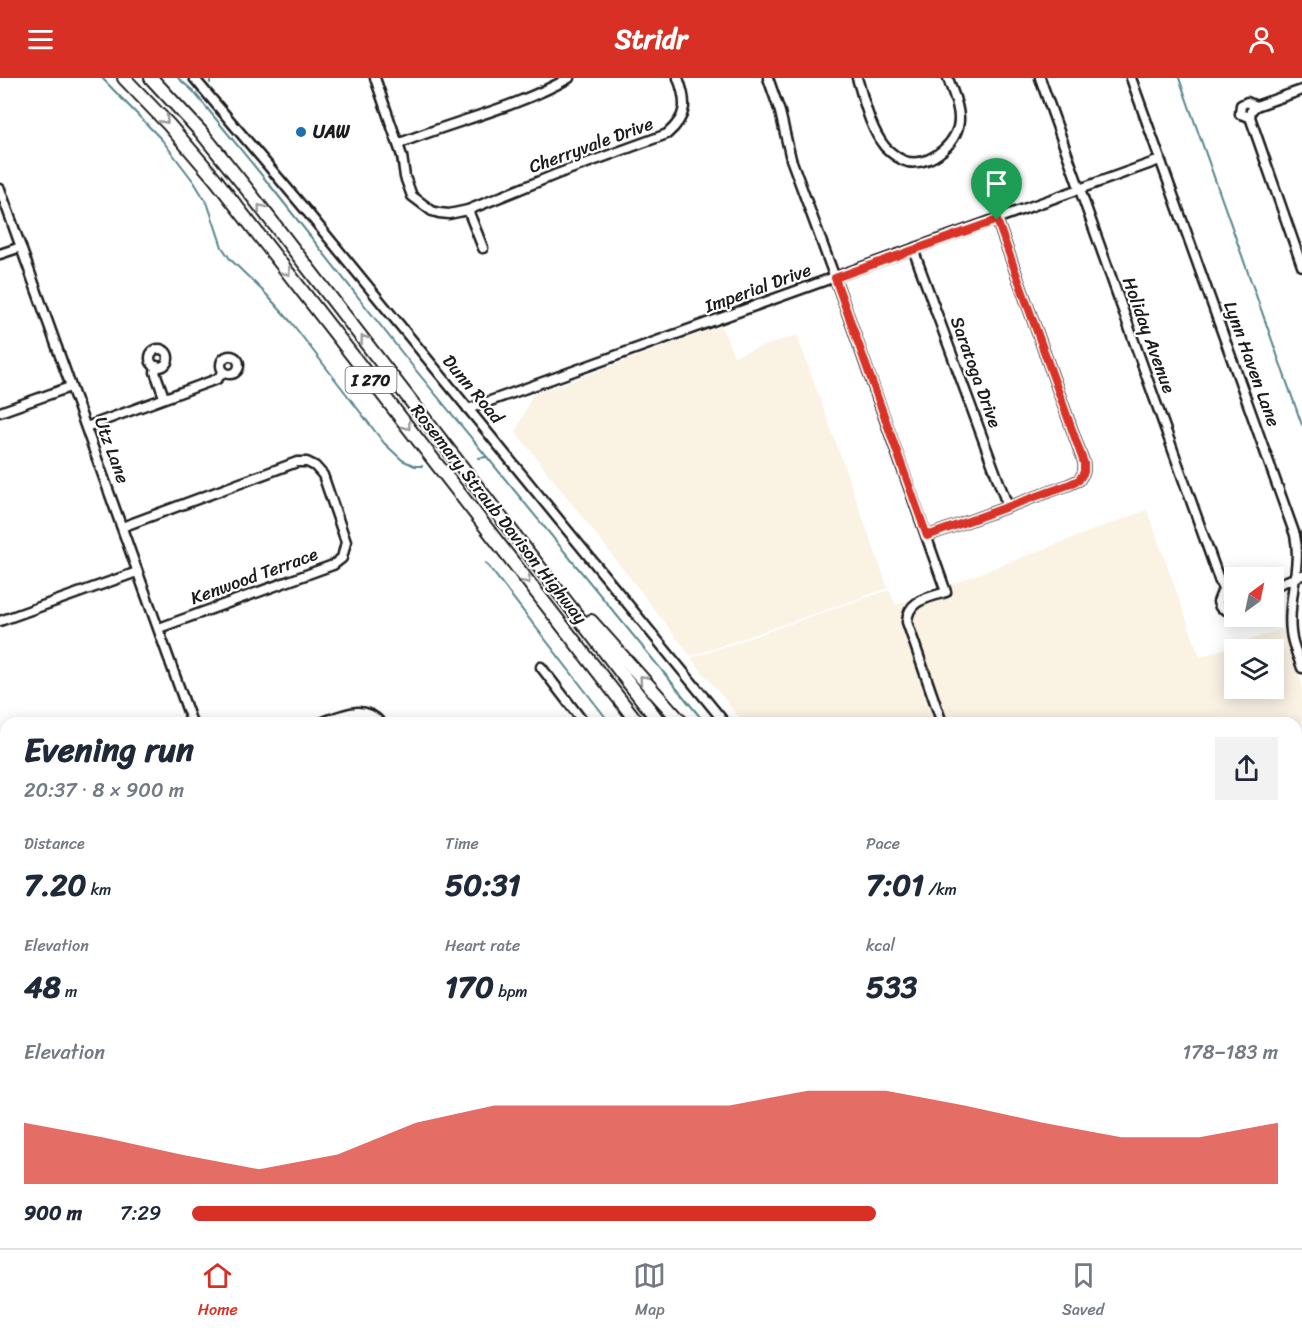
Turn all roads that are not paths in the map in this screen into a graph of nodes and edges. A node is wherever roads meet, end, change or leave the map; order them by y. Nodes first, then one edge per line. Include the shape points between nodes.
1 (124, 78) edge
2 (150, 78) edge
3 (194, 78) edge
4 (375, 78) edge
5 (569, 78) edge
6 (678, 78) edge
7 (768, 78) edge
8 (857, 78) edge
9 (948, 78) edge
10 (1040, 78) edge
11 (1131, 78) edge
12 (1302, 90) edge
13 (398, 144) junction
14 (1160, 160) junction
15 (0, 189) edge
16 (1080, 190) junction
17 (468, 210) junction
18 (997, 220) junction
19 (21, 247) junction
20 (483, 248) dead end
21 (913, 249) junction
22 (0, 254) edge
23 (1302, 266) edge
24 (835, 278) junction
25 (157, 366) dead end
26 (224, 372) dead end
27 (70, 387) junction
28 (164, 398) junction
29 (468, 409) junction
30 (0, 412) edge
31 (86, 427) junction
32 (1008, 507) junction
33 (122, 527) junction
34 (927, 536) junction
35 (542, 568) junction
36 (137, 572) junction
37 (1299, 576) edge
38 (1284, 582) edge
39 (1223, 589) joint
40 (1224, 609) edge
41 (0, 621) edge
42 (159, 628) junction
43 (541, 667) dead end
44 (1302, 668) edge
45 (190, 717) edge
46 (338, 717) edge
47 (374, 717) edge
48 (579, 717) edge
49 (633, 717) edge
50 (655, 717) edge
51 (676, 717) edge
52 (720, 717) edge
53 (940, 717) edge

1 -> 49 highway, Rosemary Straub Davison Highway / I 270 via 216,180
35 -> 2 highway, Rosemary Straub Davison Highway / I 270 via 246,188
3 - 29 street, Dunn Road
4 - 13 street, Cherryvale Drive
5 - 13 street
6 - 17 street, Cherryvale Drive via 685,109 668,134
7 - 24 street via 791,159
8 - 9 street via 879,138 898,158 909,162 932,158 944,150 957,130 958,108
10 - 16 street, Holiday Avenue
11 - 14 street, Lynn Haven Lane
12 - 23 street via 1256,106 1250,117
13 - 17 street, Cherryvale Drive via 412,196 439,213
14 - 16 street, Imperial Drive
14 - 37 street, Lynn Haven Lane via 1295,535
15 - 19 street, Utz Lane
16 - 18 street, Imperial Drive
16 - 39 street, Holiday Avenue
17 - 20 street
18 - 21 street, Imperial Drive
18 - 32 street via 1084,463 1079,480
19 - 22 street
19 - 27 street, Utz Lane
21 - 24 street, Imperial Drive
21 - 32 street, Saratoga Drive
24 - 29 street, Imperial Drive
24 - 34 street
25 - 28 street via 155,372
26 - 28 street via 218,379
27 - 30 street
27 - 31 street, Utz Lane
28 - 31 street
29 - 52 street, Dunn Road
31 - 33 street, Utz Lane
32 - 34 street
33 - 36 street, Utz Lane
33 - 42 street, Kenwood Terrace via 297,462 307,462 323,475 346,542 342,558 333,565
34 - 53 street via 945,592 915,603 907,622
35 - 50 highway, Rosemary Straub Davison Highway / I 270
51 -> 35 highway
36 - 41 street
36 - 42 street, Utz Lane
37 - 38 street
37 - 44 street, Lynn Haven Lane via 1291,632
39 - 40 street, Holiday Avenue via 1218,602
42 - 45 street, Utz Lane
43 - 48 street
46 - 47 street via 355,711

